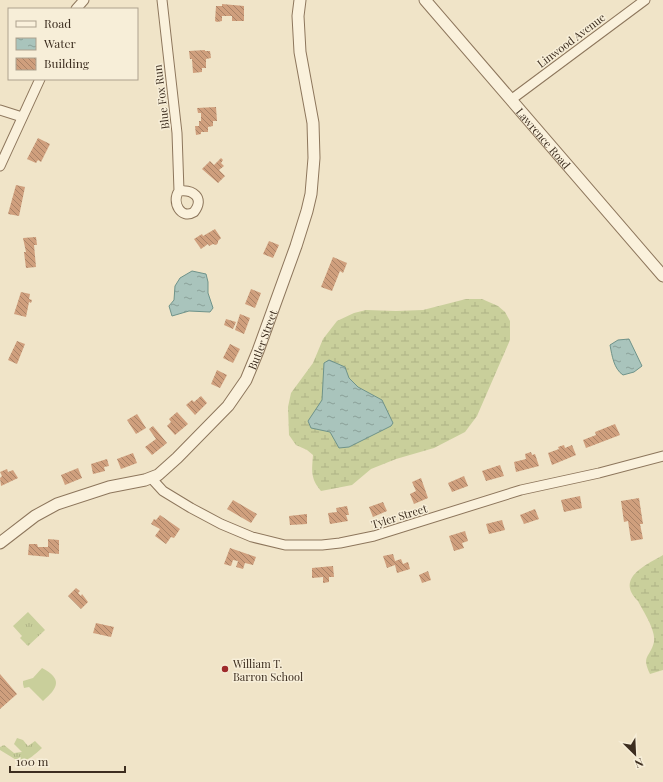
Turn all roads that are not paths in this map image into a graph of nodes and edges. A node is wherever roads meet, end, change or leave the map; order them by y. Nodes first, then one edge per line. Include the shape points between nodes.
1 (84, 0) edge
2 (162, 0) edge
3 (300, 0) edge
4 (425, 0) edge
5 (645, 0) edge
6 (77, 8) edge
7 (40, 80) edge
8 (512, 99) junction
9 (0, 110) edge
10 (22, 117) junction
11 (0, 166) edge
12 (179, 191) dead end
13 (663, 276) edge
14 (663, 456) edge
15 (152, 478) junction
16 (0, 543) edge

1 - 6 street
2 - 12 street, Blue Fox Run via 177,133
3 - 15 street, Butler Street via 300,52 314,141 311,188 302,229 246,380 213,422 177,458
4 - 8 street, Lawrence Road
5 - 8 street, Linwood Avenue
7 - 10 street
8 - 13 street, Lawrence Road
9 - 10 street
10 - 11 street
14 - 15 street, Tyler Street via 521,490 374,536 322,544 285,545 252,537 191,508 163,490
15 - 16 street, Butler Street via 109,487 57,504 35,516

